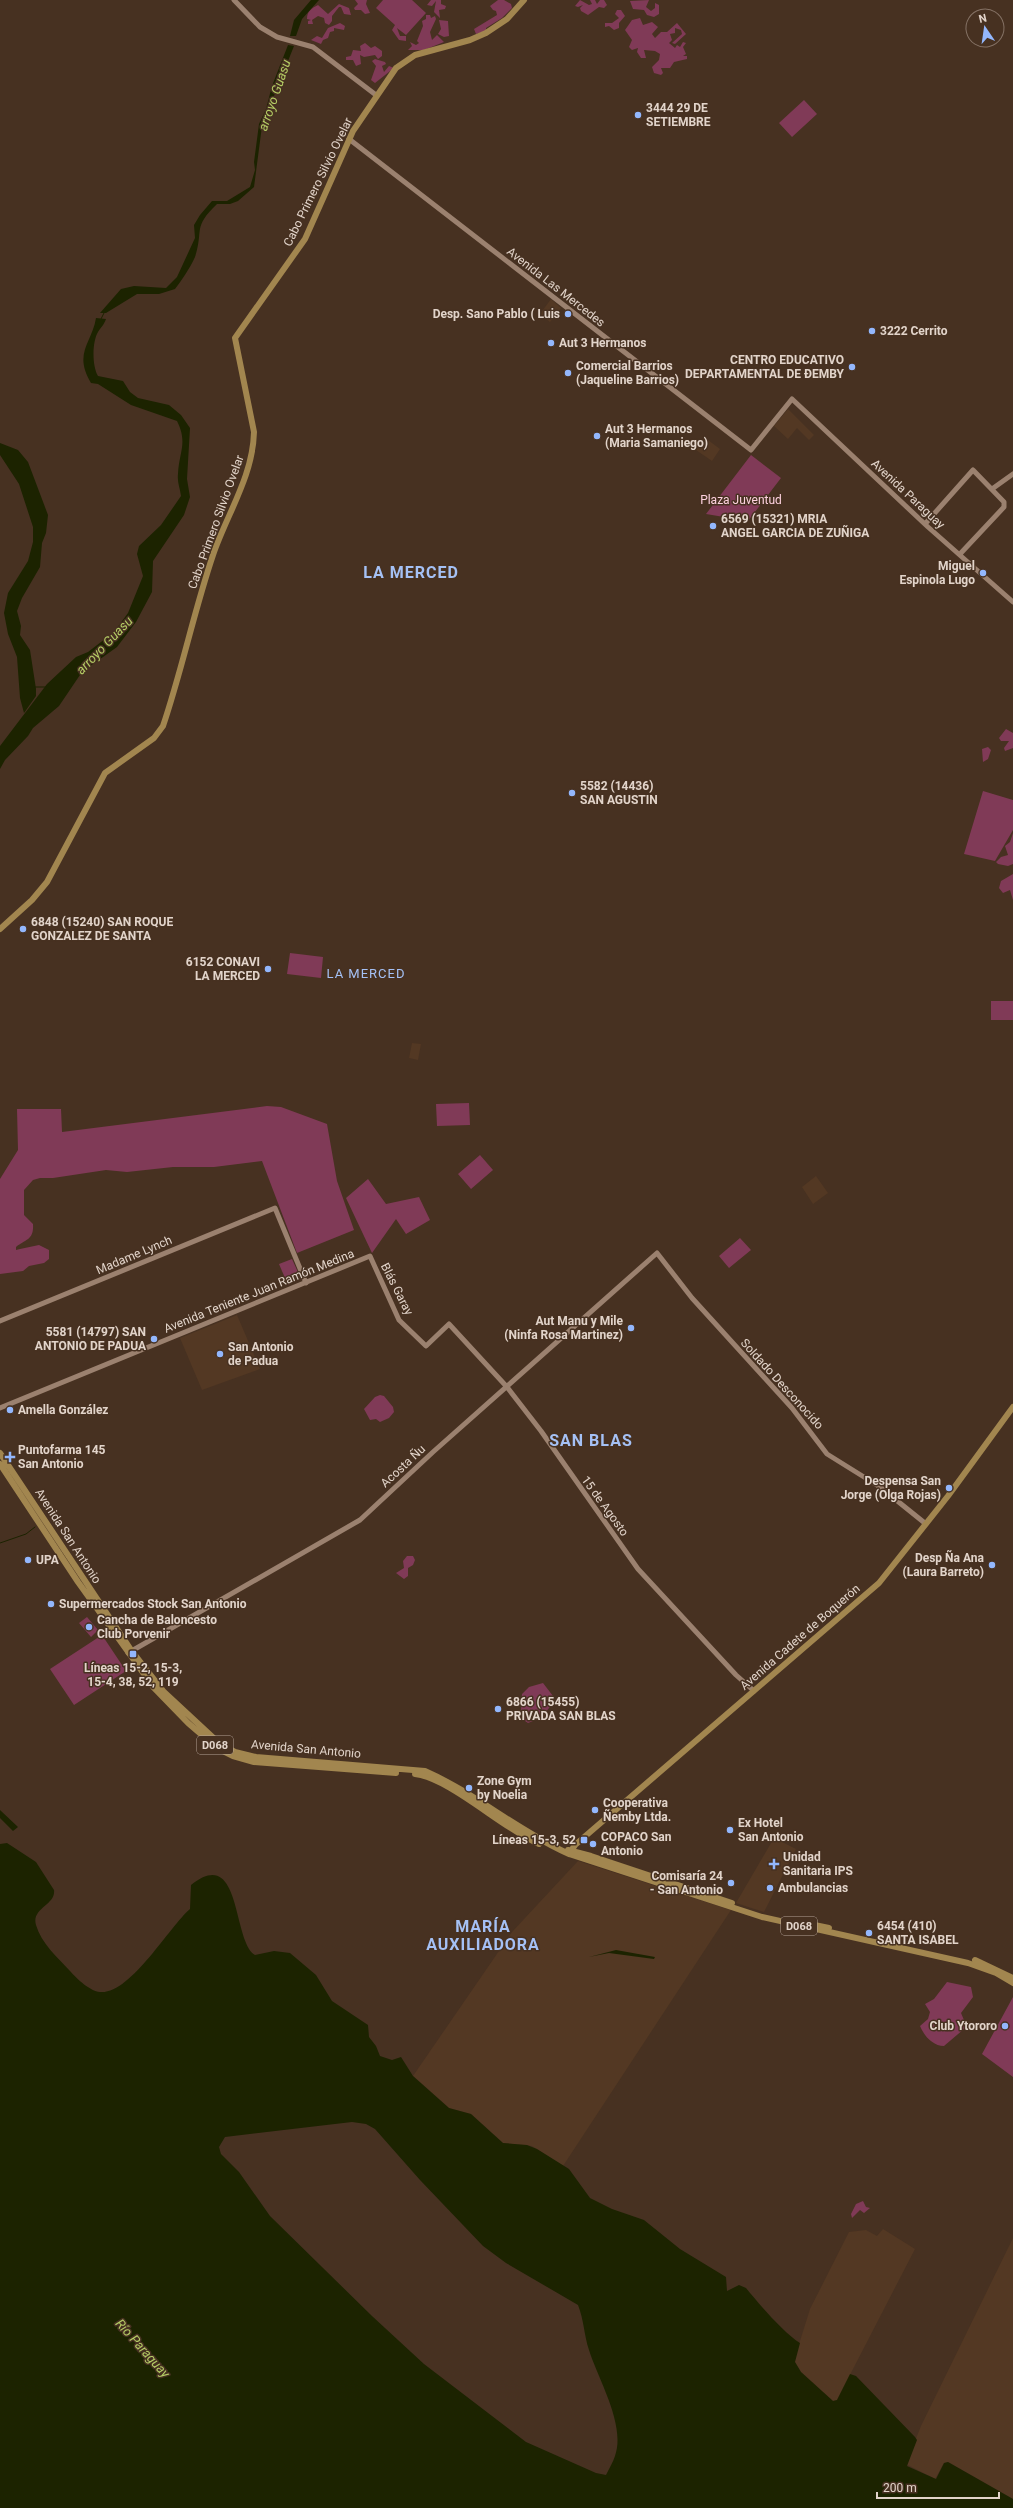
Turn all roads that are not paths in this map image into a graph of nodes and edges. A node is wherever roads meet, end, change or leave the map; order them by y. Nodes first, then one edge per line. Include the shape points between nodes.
1 (234, 0) edge
2 (524, 0) edge
3 (376, 95) junction
4 (349, 139) junction
5 (792, 399) joint
6 (1013, 474) edge
7 (992, 489) junction
8 (925, 524) junction
9 (960, 554) junction
10 (1013, 602) edge
11 (0, 929) edge
12 (657, 1254) joint
13 (370, 1256) joint
14 (306, 1283) junction
15 (0, 1321) edge
16 (450, 1324) joint
17 (507, 1388) junction
18 (1013, 1406) edge
19 (0, 1408) edge
20 (0, 1453) edge
21 (0, 1464) edge
22 (926, 1524) junction
23 (130, 1652) junction
24 (754, 1691) junction
25 (570, 1852) junction
26 (1013, 1978) edge
27 (1013, 1983) edge

1 - 3 street via 260,27 283,38 303,42 322,53
2 - 3 main road, Cabo Primero Silvio Ovelar via 507,19 486,33 408,59 396,68
3 - 4 main road, Cabo Primero Silvio Ovelar
4 - 5 street, Avenida Las Mercedes via 751,450
4 - 11 main road, Cabo Primero Silvio Ovelar via 305,240 235,338 254,432 254,446 241,489 212,557 163,726 154,738 106,774 47,882 32,900
5 - 8 street, Avenida Paraguay
6 - 7 street
7 - 8 street via 973,470
7 - 9 street via 1004,502 1004,507
8 - 9 street, Avenida Paraguay
9 - 10 street, Avenida Paraguay
12 - 17 street, Acosta Ñu
12 - 22 street, Soldado Desconocido via 692,1298 792,1408 827,1454 880,1487
13 - 14 street, Avenida Teniente Juan Ramón Medina
13 - 16 street, Blás Garay via 399,1320 426,1346
14 - 15 street, Madame Lynch via 276,1208
14 - 19 street, Avenida Teniente Juan Ramón Medina
16 - 17 street, 15 de Agosto
17 - 23 street, Acosta Ñu via 360,1520
17 - 24 street, 15 de Agosto via 541,1431 638,1569 736,1675
18 - 22 main road, Avenida Cadete de Boquerón
20 - 23 main road, Avenida San Antonio / D068
21 - 23 main road, Avenida San Antonio / D068
22 - 24 main road, Avenida Cadete de Boquerón via 879,1583
23 - 25 main road, Avenida San Antonio / D068 via 164,1692 227,1749 262,1758 424,1771 446,1781 547,1845
24 - 25 main road, Avenida Cadete de Boquerón
25 - 26 main road, Avenida San Antonio / D068 via 764,1913 969,1959 986,1964
25 - 27 main road, Avenida San Antonio / D068 via 762,1917 968,1963 996,1973

